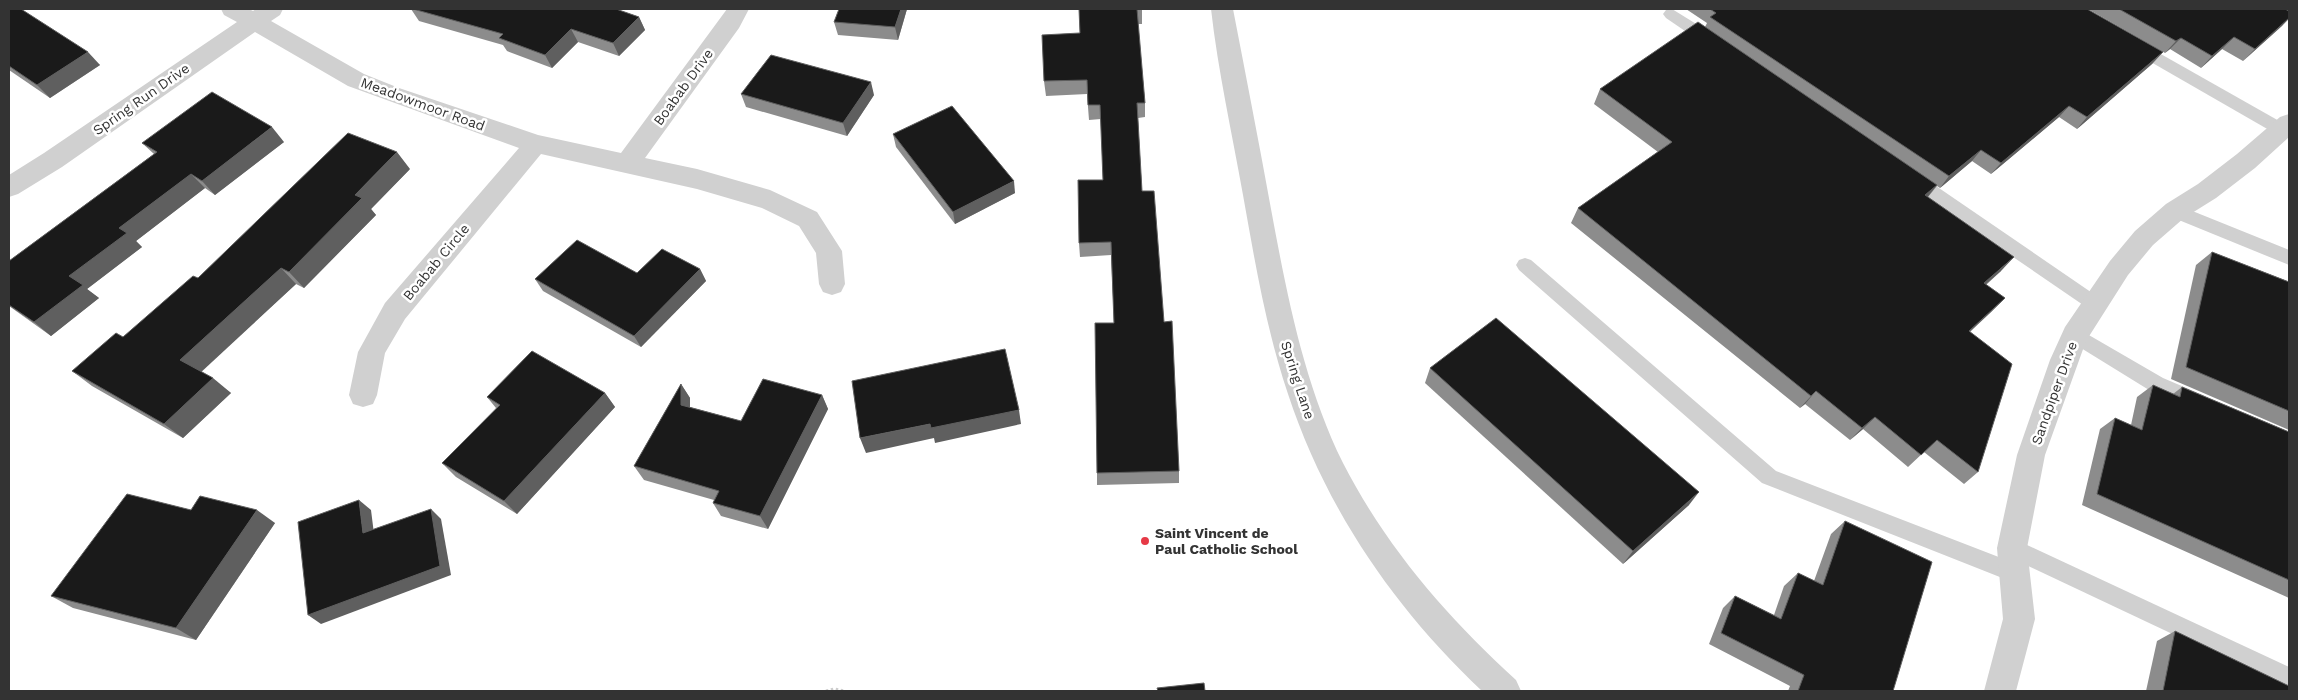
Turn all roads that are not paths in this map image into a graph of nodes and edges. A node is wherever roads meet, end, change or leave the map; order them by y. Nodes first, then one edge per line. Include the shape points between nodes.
1 (232, 9) edge
2 (738, 9) edge
3 (1222, 9) edge
4 (1672, 14) dead end
5 (263, 15) edge
6 (2123, 38) edge
7 (1728, 53) edge
8 (2286, 126) edge
9 (536, 144) junction
10 (627, 164) junction
11 (1900, 170) edge
12 (9, 187) edge
13 (2175, 211) junction
14 (2289, 258) edge
15 (1525, 265) dead end
16 (832, 284) dead end
17 (2095, 304) junction
18 (2076, 335) junction
19 (363, 395) dead end
20 (2218, 411) edge
21 (2013, 560) junction
22 (2289, 678) edge
23 (1505, 691) edge
24 (2000, 691) edge

1 - 5 street, Meadowmoor Road
2 - 10 street, Boabab Drive
3 - 23 street, Spring Lane via 1272,283 1292,364 1312,422 1349,503 1388,564 1440,629
4 - 7 lane
5 - 9 street, Meadowmoor Road via 356,80
5 - 12 street, Spring Run Drive
6 - 8 lane
8 - 13 street, Sandpiper Drive via 2207,191
9 - 10 street, Meadowmoor Road
9 - 19 street, Boabab Circle via 395,311 372,352
10 - 16 street, Meadowmoor Road via 770,200 808,219 829,251
11 - 17 lane
13 - 14 lane
13 - 17 street, Sandpiper Drive via 2144,238 2118,268
15 - 21 lane via 1769,477
17 - 18 street, Sandpiper Drive
18 - 20 lane via 2156,384
18 - 21 street, Sandpiper Drive via 2031,455
21 - 22 lane
21 - 24 street, Sandpiper Drive via 2019,619

